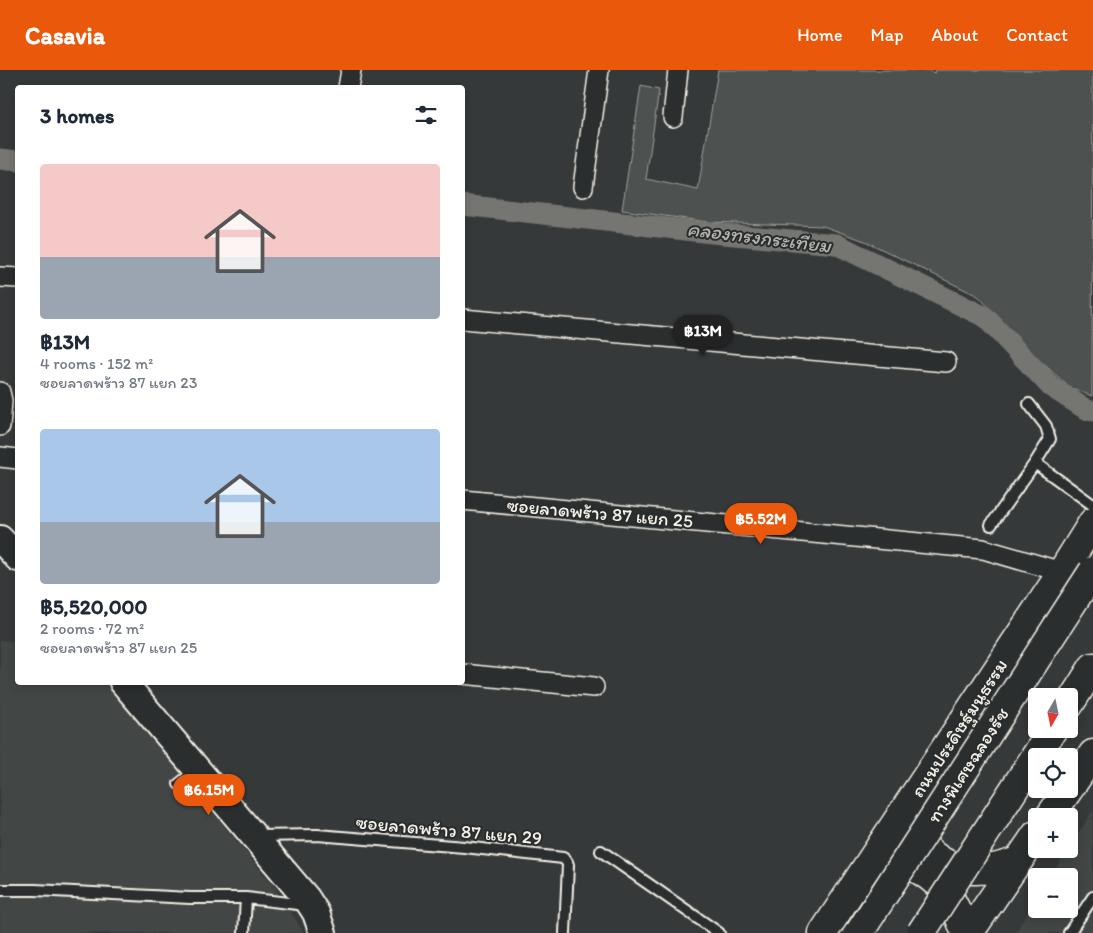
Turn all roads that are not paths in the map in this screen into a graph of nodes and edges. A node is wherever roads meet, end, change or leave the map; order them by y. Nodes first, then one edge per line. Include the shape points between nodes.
1 (351, 70) edge
2 (599, 70) edge
3 (678, 70) edge
4 (348, 85) edge
5 (673, 117) dead end
6 (583, 187) dead end
7 (0, 277) edge
8 (15, 278) edge
9 (465, 318) edge
10 (946, 362) dead end
11 (0, 392) edge
12 (1029, 404) dead end
13 (0, 426) edge
14 (0, 457) edge
15 (15, 459) edge
16 (1036, 463) junction
17 (465, 500) edge
18 (1093, 505) edge
19 (1093, 522) edge
20 (991, 526) dead end
21 (1093, 571) edge
22 (1062, 572) junction
23 (1093, 667) edge
24 (465, 674) edge
25 (125, 685) edge
26 (594, 687) dead end
27 (1078, 691) edge
28 (1047, 738) edge
29 (1093, 754) edge
30 (1078, 776) edge
31 (908, 806) junction
32 (254, 836) junction
33 (1028, 847) edge
34 (601, 851) dead end
35 (1018, 861) junction
36 (860, 878) junction
37 (0, 890) edge
38 (1093, 897) edge
39 (246, 898) junction
40 (312, 906) junction
41 (244, 933) edge
42 (323, 933) edge
43 (565, 933) edge
44 (719, 933) edge
45 (823, 933) edge
46 (859, 933) edge
47 (921, 933) edge
48 (968, 933) edge
49 (1069, 933) edge

1 - 4 street
2 - 6 street
3 - 5 street
7 - 8 street
9 - 10 street
11 - 13 street
12 - 16 lane via 1050,434
14 - 15 street
16 - 18 lane
16 - 20 lane
17 - 22 street, ซอยลาดพร้าว 87 แยก 25 via 982,549
19 - 22 main road, ถนนประดิษฐ์มนูธรรม
21 - 46 main road, ทางพิเศษฉลองรัช, bridge
22 - 31 main road, ถนนประดิษฐ์มนูธรรม
23 - 27 main road
24 - 26 street
25 - 32 street via 188,777
28 - 47 main road, bridge
29 - 30 main road
31 - 35 main road via 911,823 920,841 928,852 949,865 974,870
31 - 36 main road, ถนนประดิษฐ์มนูธรรม
32 - 40 street
32 - 43 lane, ซอยลาดพร้าว 87 แยก 29 via 317,835 563,858 568,865
33 - 35 main road
34 - 44 lane
35 - 48 main road
36 - 45 main road, ถนนประดิษฐ์มนูธรรม
36 - 48 main road via 890,862 912,865 932,879 951,900
37 - 39 lane
38 - 49 lane
39 - 40 lane
39 - 41 lane
40 - 42 street

